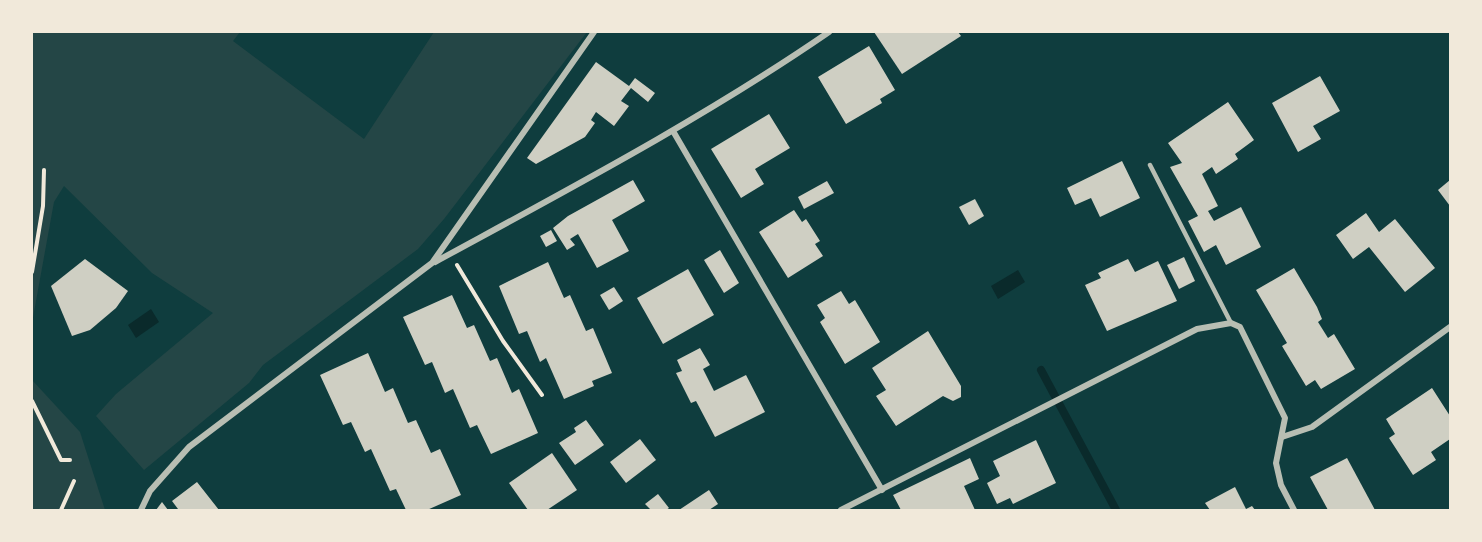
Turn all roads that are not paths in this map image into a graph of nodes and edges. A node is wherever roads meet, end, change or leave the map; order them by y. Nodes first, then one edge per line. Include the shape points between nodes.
1 (594, 32) edge
2 (829, 32) edge
3 (673, 131) junction
4 (1150, 165) dead end
5 (432, 263) junction
6 (1231, 323) junction
7 (1450, 327) edge
8 (1282, 437) junction
9 (882, 490) junction
10 (141, 510) edge
11 (842, 510) edge
12 (1294, 510) edge

1 - 5 street
2 - 3 street
3 - 5 street
3 - 9 street
4 - 6 lane
5 - 10 street via 189,447 150,491
6 - 8 street via 1240,327 1285,418
6 - 9 street via 1197,329
7 - 8 street via 1312,428
8 - 12 street via 1276,463 1281,485
9 - 11 street

